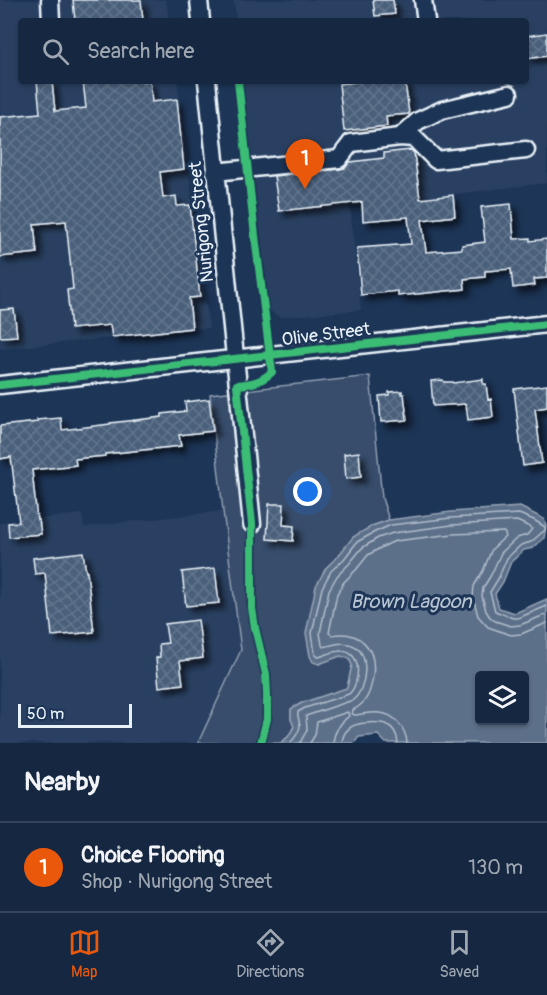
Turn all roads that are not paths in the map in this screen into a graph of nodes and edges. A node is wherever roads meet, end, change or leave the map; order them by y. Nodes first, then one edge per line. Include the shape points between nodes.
1 (50, 0) edge
2 (199, 0) edge
3 (423, 0) edge
4 (51, 18) edge
5 (201, 18) edge
6 (426, 18) edge
7 (207, 84) edge
8 (509, 94) dead end
9 (400, 137) junction
10 (526, 150) dead end
11 (216, 172) junction
12 (547, 324) edge
13 (235, 360) junction
14 (0, 385) edge
15 (252, 524) dead end

1 - 4 street
2 - 5 street
3 - 6 street
7 - 11 street, Nurigong Street
8 - 9 street via 442,110 418,121
9 - 10 street via 414,138 436,160
9 - 11 street via 351,143 339,159
11 - 13 street, Nurigong Street
12 - 13 street, Olive Street
13 - 14 street, Olive Street
13 - 15 street, Nurigong Street

